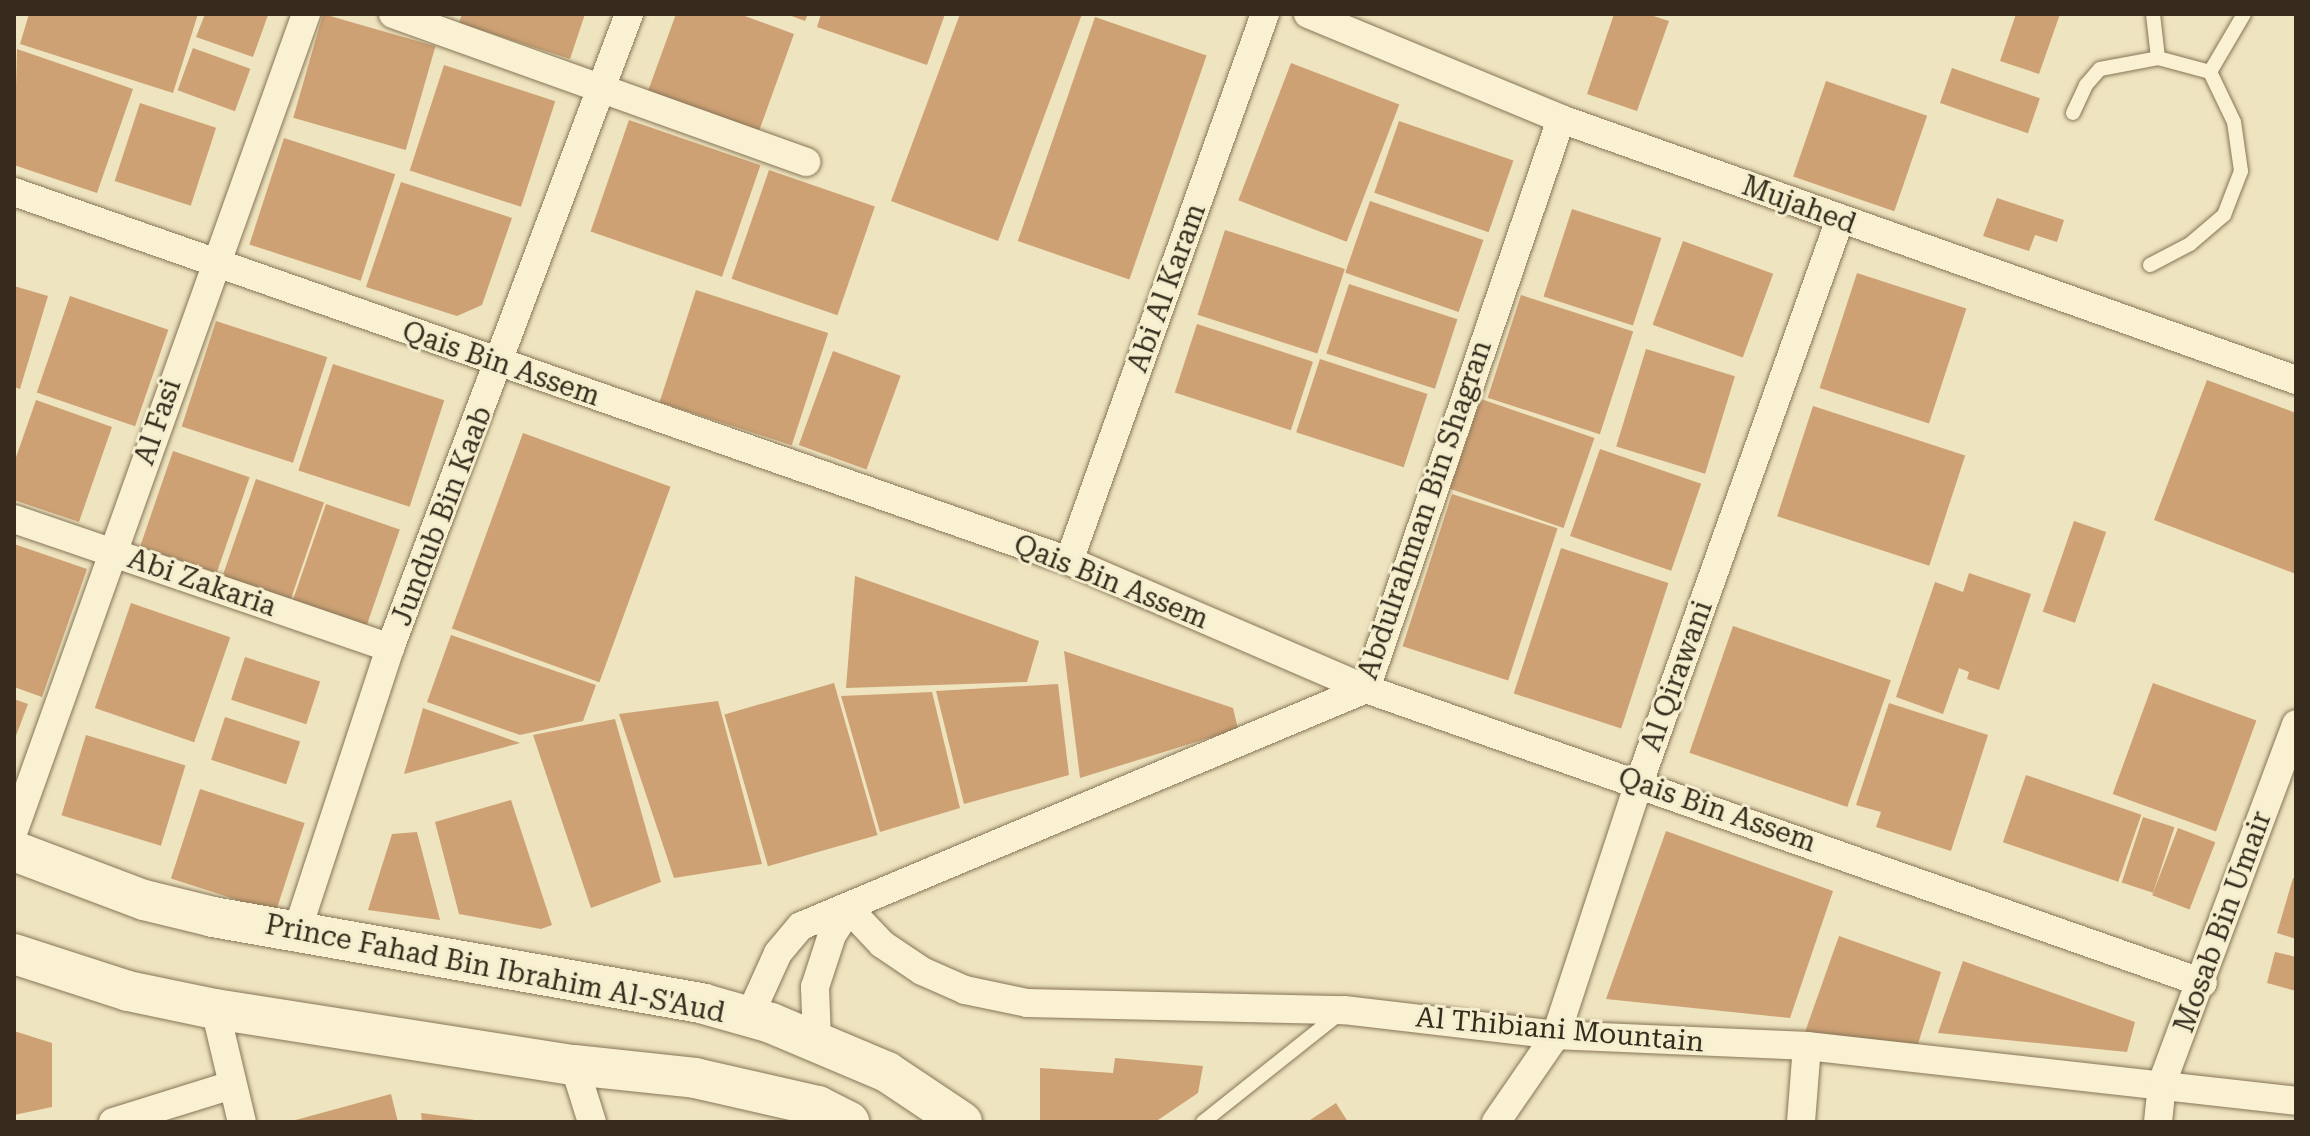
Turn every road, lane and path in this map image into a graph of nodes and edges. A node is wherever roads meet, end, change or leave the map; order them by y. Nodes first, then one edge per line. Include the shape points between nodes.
1 (306, 14) edge
2 (393, 14) edge
3 (629, 14) edge
4 (1265, 14) edge
5 (1308, 14) edge
6 (2153, 14) edge
7 (2244, 14) edge
8 (2158, 58) junction
9 (2210, 72) junction
10 (603, 89) junction
11 (2073, 113) dead end
12 (1561, 119) junction
13 (806, 162) dead end
14 (14, 192) edge
15 (1840, 219) junction
16 (212, 265) junction
17 (2150, 265) dead end
18 (501, 364) junction
19 (2296, 380) edge
20 (14, 519) edge
21 (113, 552) junction
22 (1069, 561) junction
23 (390, 648) junction
24 (1366, 689) junction
25 (2296, 724) edge
26 (1639, 783) junction
27 (14, 830) edge
28 (14, 851) edge
29 (849, 909) junction
30 (297, 931) junction
31 (14, 954) edge
32 (2203, 983) junction
33 (215, 1009) junction
34 (1344, 1010) junction
35 (749, 1017) junction
36 (1556, 1035) junction
37 (817, 1040) junction
38 (1807, 1046) junction
39 (574, 1065) junction
40 (2162, 1083) junction
41 (232, 1085) junction
42 (2296, 1101) edge
43 (113, 1122) edge
44 (242, 1122) edge
45 (592, 1122) edge
46 (849, 1122) edge
47 (962, 1122) edge
48 (1203, 1122) edge
49 (1496, 1122) edge
50 (1801, 1122) edge
51 (2158, 1122) edge

1 - 16 street, Al Fasi
2 - 10 street
3 - 10 street, Jundub Bin Kaab
4 - 22 street, Abi Al Karam
5 - 12 street, Mujahed
6 - 8 lane
7 - 9 lane
8 - 9 lane
8 - 11 lane via 2100,69
9 - 17 lane via 2234,122 2241,171 2224,215 2190,244
10 - 13 street
10 - 18 street, Jundub Bin Kaab
12 - 15 street, Mujahed
12 - 24 street, Abdulrahman Bin Shagran
14 - 16 street, Qais Bin Assem
15 - 19 street, Mujahed
15 - 26 street, Al Qirawani
16 - 18 street, Qais Bin Assem
16 - 21 street, Al Fasi
18 - 22 street, Qais Bin Assem
18 - 23 street, Jundub Bin Kaab
20 - 21 street, Abi Zakaria
21 - 23 street, Abi Zakaria
21 - 27 street, Al Fasi
22 - 24 street, Qais Bin Assem
23 - 30 street, Jundub Bin Kaab
24 - 26 street, Qais Bin Assem
24 - 29 street, Abdulrahman Bin Shagran
25 - 32 street, Mosab Bin Umair
26 - 32 street, Qais Bin Assem
26 - 36 street, Al Qirawani
28 - 30 main road, Prince Fahad Bin Ibrahim Al-S'Aud via 144,900
29 - 34 street, Al Thibiani Mountain via 882,944 922,971 965,990 1027,1003
29 - 35 street, Abdulrahman Bin Shagran via 801,926 790,936
29 - 37 street via 819,971 812,1006
30 - 35 main road, Prince Fahad Bin Ibrahim Al-S'Aud
31 - 33 main road via 128,991
32 - 40 street, Mosab Bin Umair
33 - 39 main road
33 - 41 street
34 - 36 street, Al Thibiani Mountain
34 - 48 lane
35 - 37 main road, Prince Fahad Bin Ibrahim Al-S'Aud
36 - 38 street, Al Thibiani Mountain
36 - 49 street, Al Qirawani
37 - 47 main road, Prince Fahad Bin Ibrahim Al-S'Aud via 887,1072
38 - 40 street, Al Thibiani Mountain
38 - 50 street
39 - 45 street
39 - 46 main road via 695,1078 758,1091 818,1106
40 - 42 street, Al Thibiani Mountain
40 - 51 street, Mosab Bin Umair
41 - 43 street
41 - 44 street

